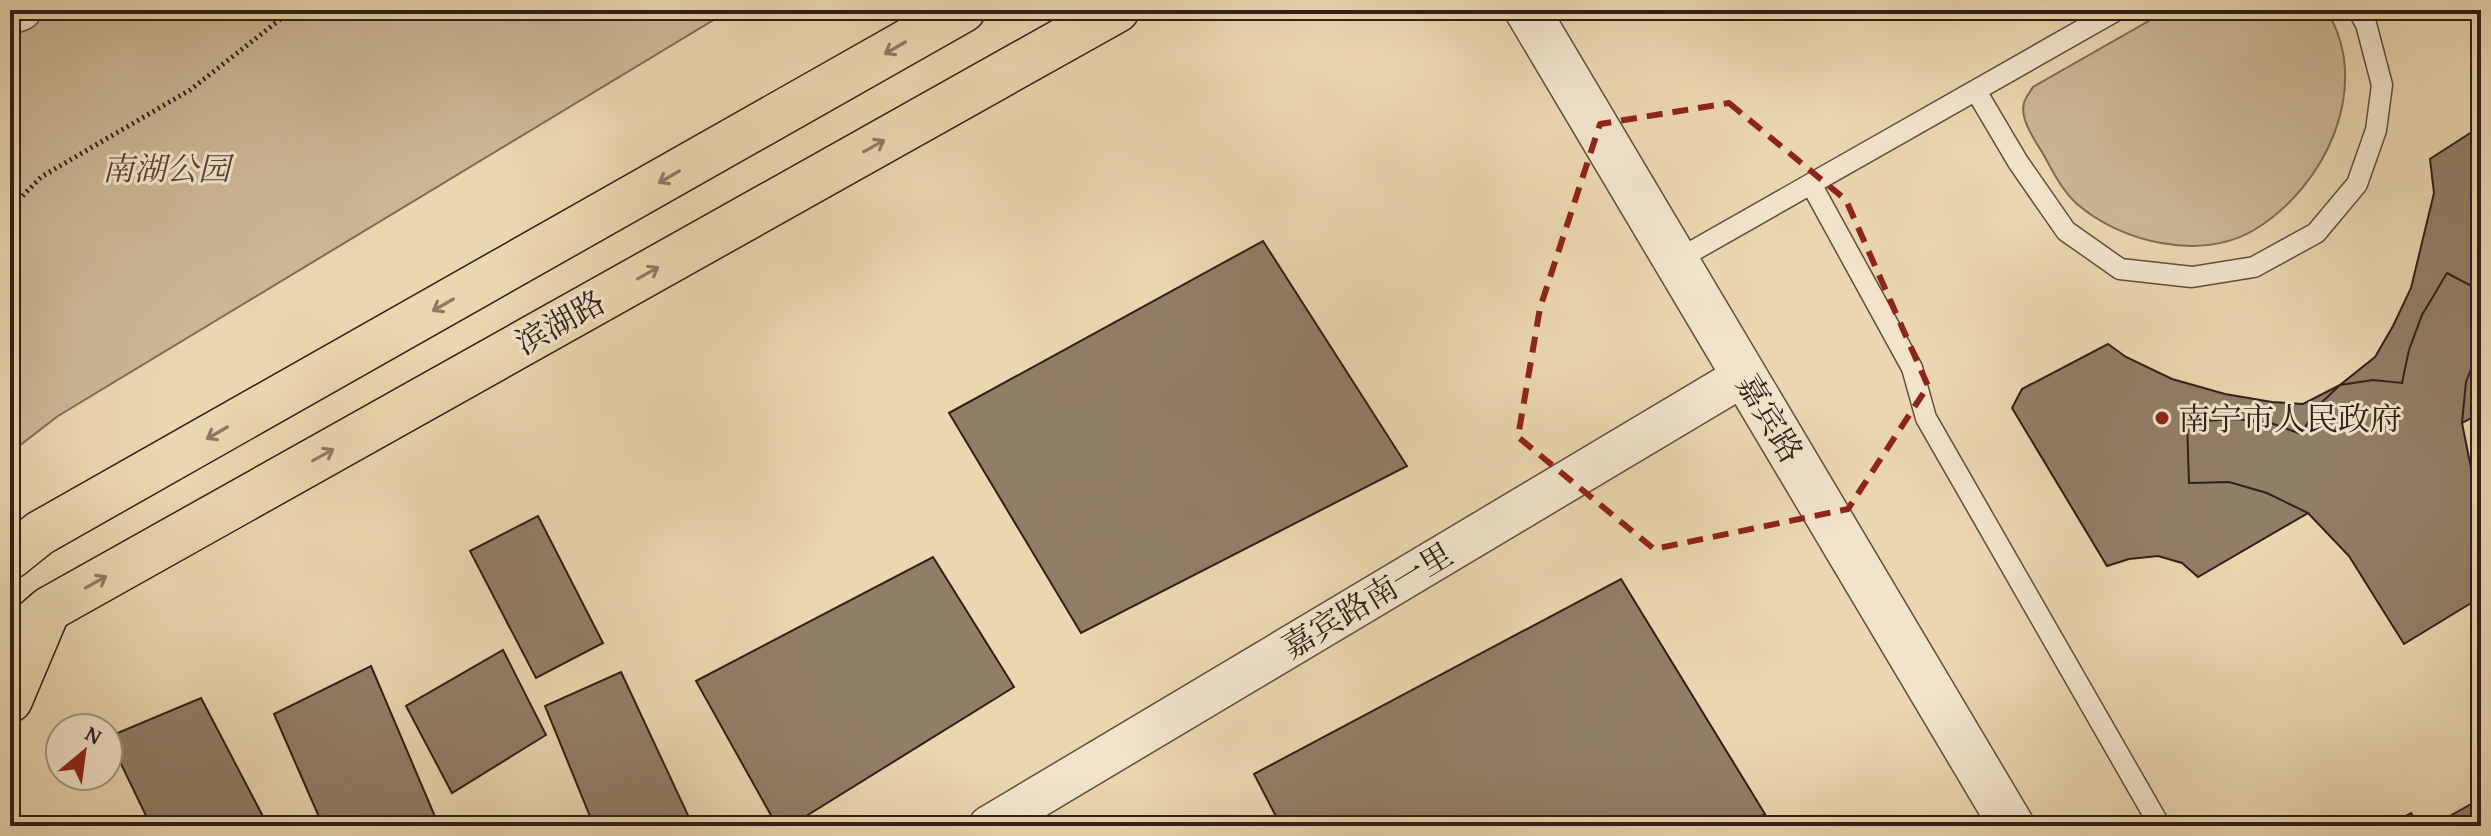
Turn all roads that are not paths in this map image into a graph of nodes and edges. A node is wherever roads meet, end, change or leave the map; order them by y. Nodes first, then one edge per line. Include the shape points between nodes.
1 (21, 10) edge
2 (963, 10) edge
3 (1117, 10) edge
4 (1527, 10) edge
5 (2117, 10) edge
6 (2358, 10) edge
7 (10, 14) edge
8 (1976, 91) junction
9 (1811, 184) junction
10 (1677, 260) junction
11 (1745, 375) junction
12 (10, 557) edge
13 (49, 609) junction
14 (10, 643) edge
15 (10, 700) edge
16 (989, 826) edge
17 (2012, 826) edge
18 (2160, 826) edge

1 - 7 street
2 -> 12 main road via 40,533
13 -> 3 main road, 滨湖路
4 - 10 street, 嘉宾路
5 - 8 lane
6 - 8 lane via 2382,85 2376,130 2357,184 2316,233 2254,267 2192,277 2120,269 2066,231
8 - 9 lane
9 - 10 lane
9 - 18 lane via 1912,368 1926,418
10 - 11 street, 嘉宾路
11 - 16 street, 嘉宾路南一里
11 - 17 street, 嘉宾路
13 - 14 main road, 滨湖路
13 - 15 main road

